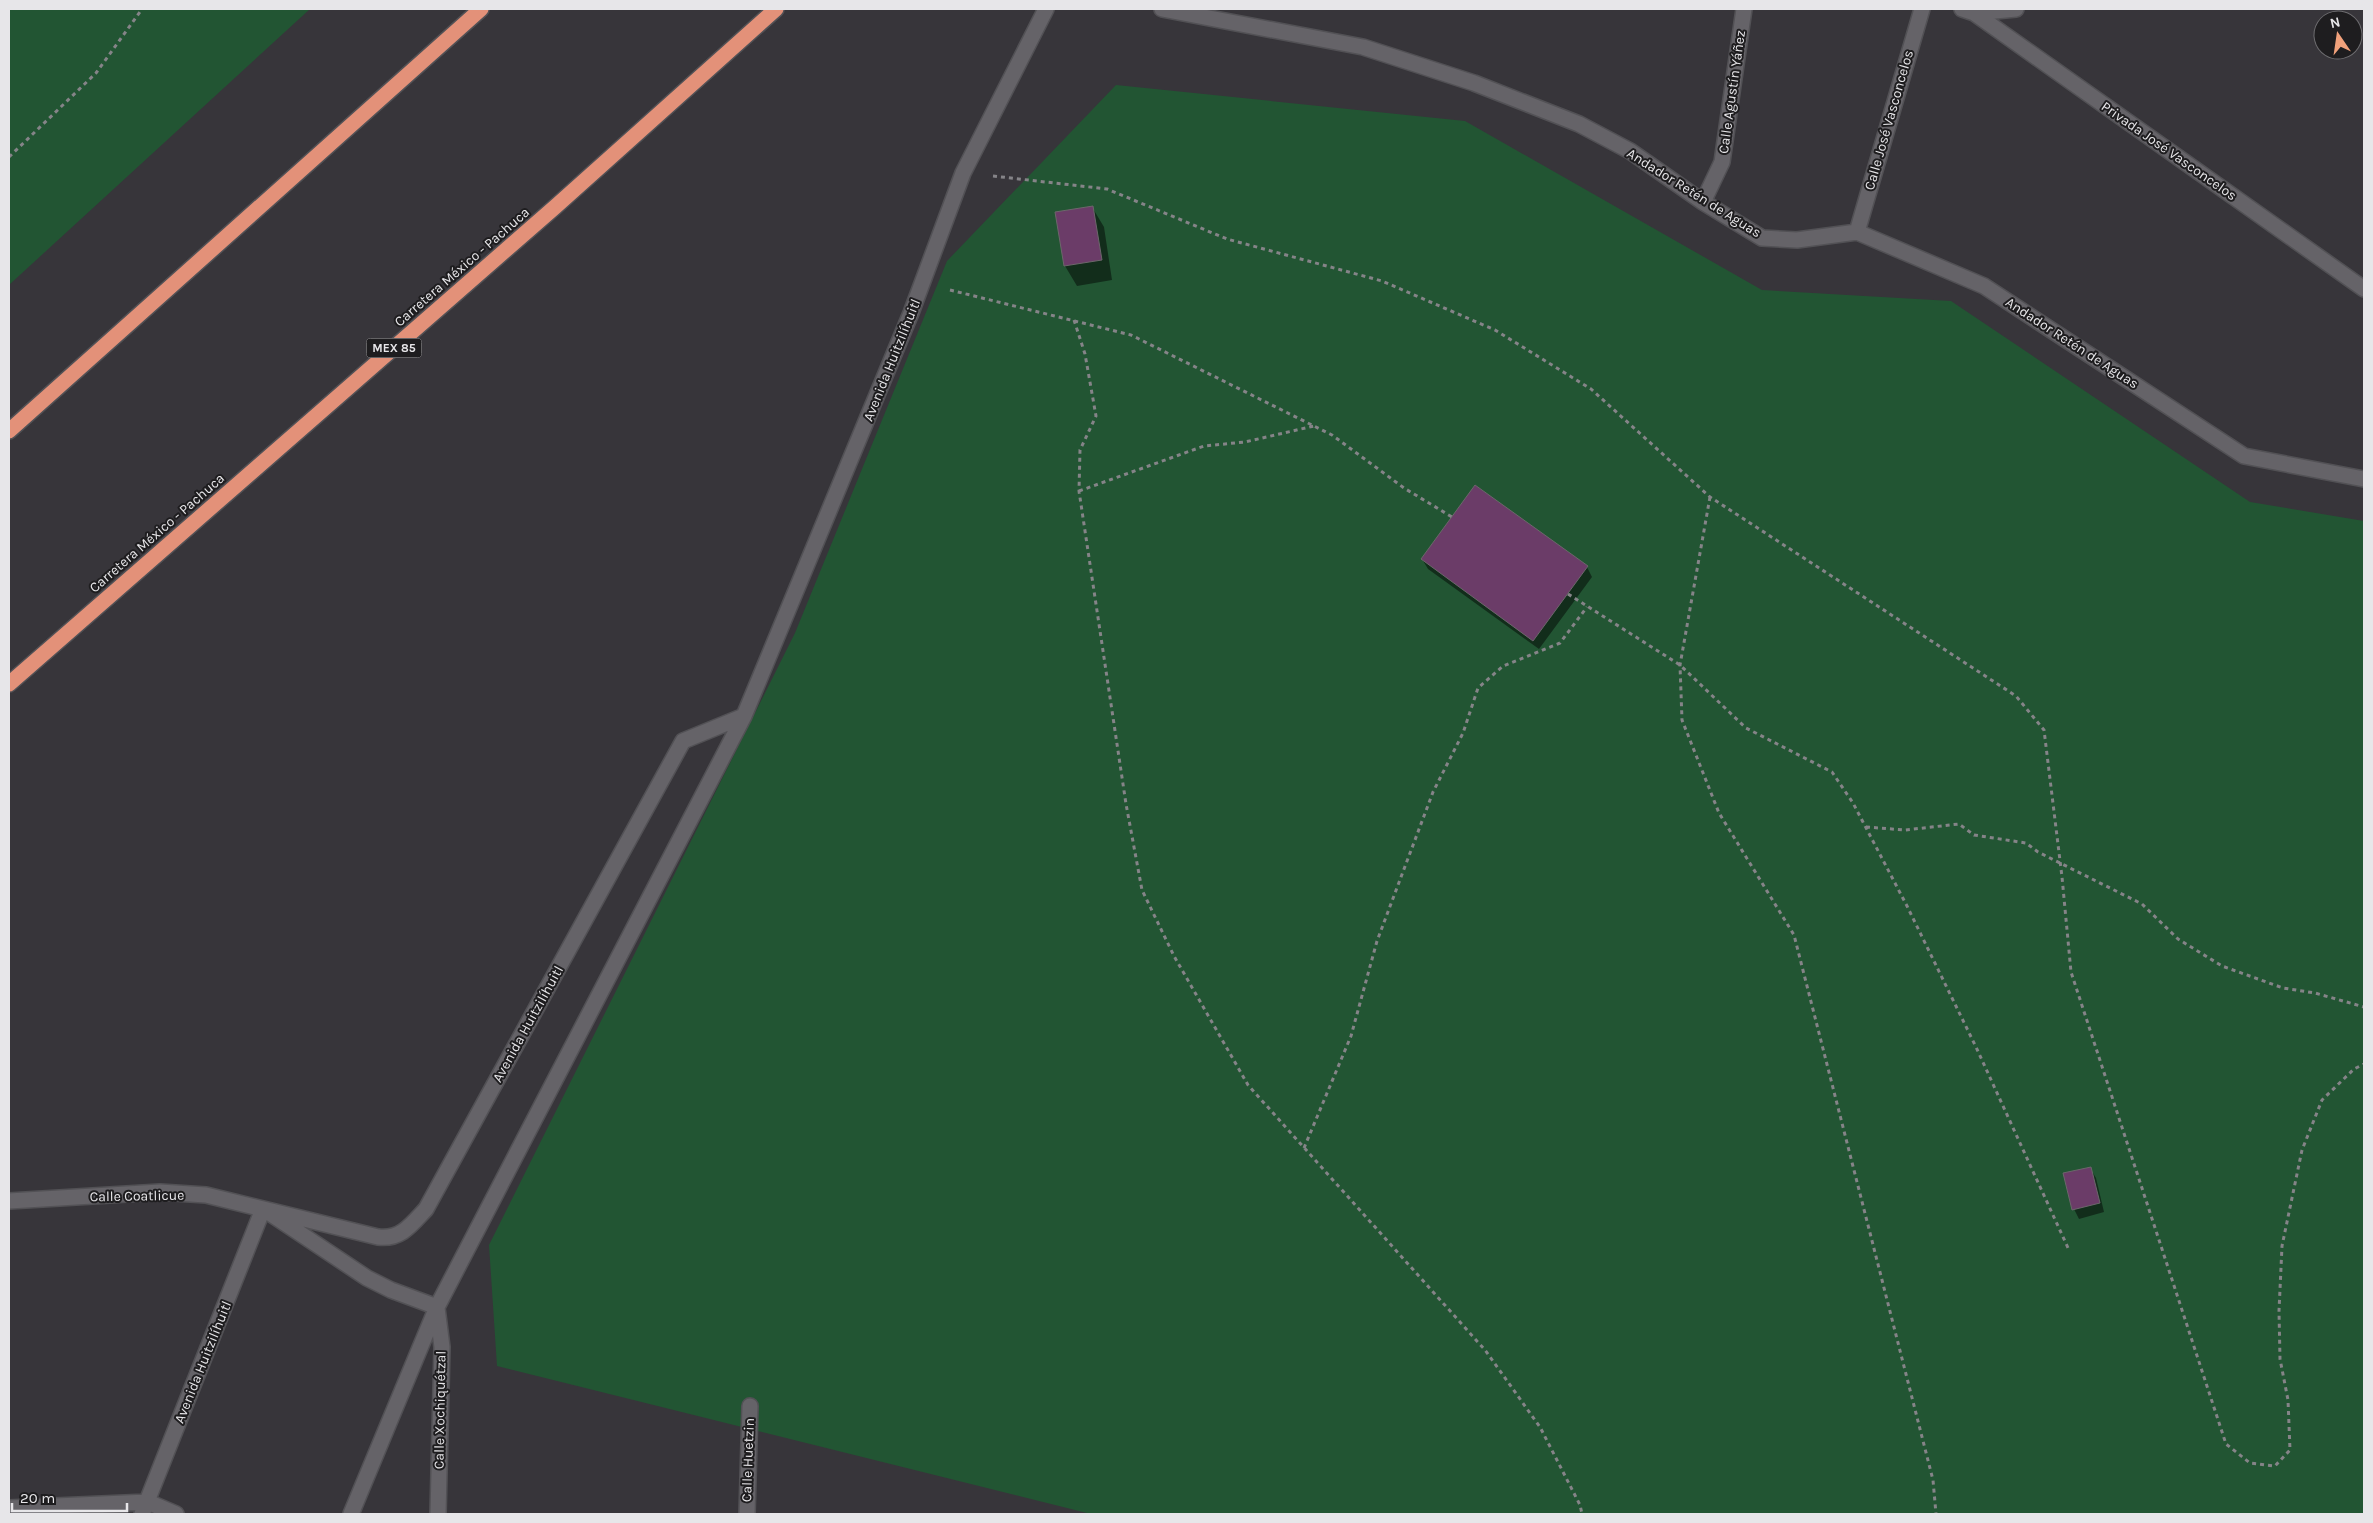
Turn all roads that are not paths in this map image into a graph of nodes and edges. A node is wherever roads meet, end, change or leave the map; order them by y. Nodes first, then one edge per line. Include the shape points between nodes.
1 (480, 9) edge
2 (776, 9) edge
3 (1046, 9) edge
4 (1162, 9) edge
5 (1744, 9) edge
6 (1922, 9) edge
7 (2016, 9) edge
8 (1968, 11) edge
9 (1703, 202) junction
10 (1857, 232) junction
11 (2364, 289) edge
12 (9, 431) edge
13 (2364, 479) edge
14 (9, 684) edge
15 (744, 716) junction
16 (9, 1201) edge
17 (263, 1209) junction
18 (437, 1307) junction
19 (750, 1406) dead end
20 (9, 1508) edge
21 (145, 1508) edge
22 (176, 1514) edge
23 (351, 1514) edge
24 (438, 1514) edge
25 (747, 1514) edge

1 - 12 highway
2 - 14 highway, Carretera México - Pachuca / MEX 85
3 - 15 street, Avenida Huitzilíhuitl via 963,173 923,284
4 - 9 street, Andador Retén de Aguas via 1363,47 1474,83 1579,124 1630,152
5 - 9 street, Calle Agustín Yáñez via 1722,162
6 - 10 street, Calle José Vasconcelos
7 - 8 street
8 - 11 street, Privada José Vasconcelos
9 - 10 street, Andador Retén de Aguas via 1762,238 1797,240
10 - 13 street, Andador Retén de Aguas via 1984,286 2244,456
15 - 17 street, Avenida Huitzilíhuitl via 683,741 426,1209 403,1234 378,1237
15 - 18 street, Avenida Huitzilíhuitl
16 - 17 street, Calle Coatlicue via 160,1192 206,1196
17 - 18 street via 367,1278
17 - 21 street, Avenida Huitzilíhuitl
18 - 23 street, Avenida Huitzilíhuitl
18 - 24 street, Calle Xochiquétzal via 442,1348
19 - 25 street, Calle Huetzin
20 - 21 street
21 - 22 street

